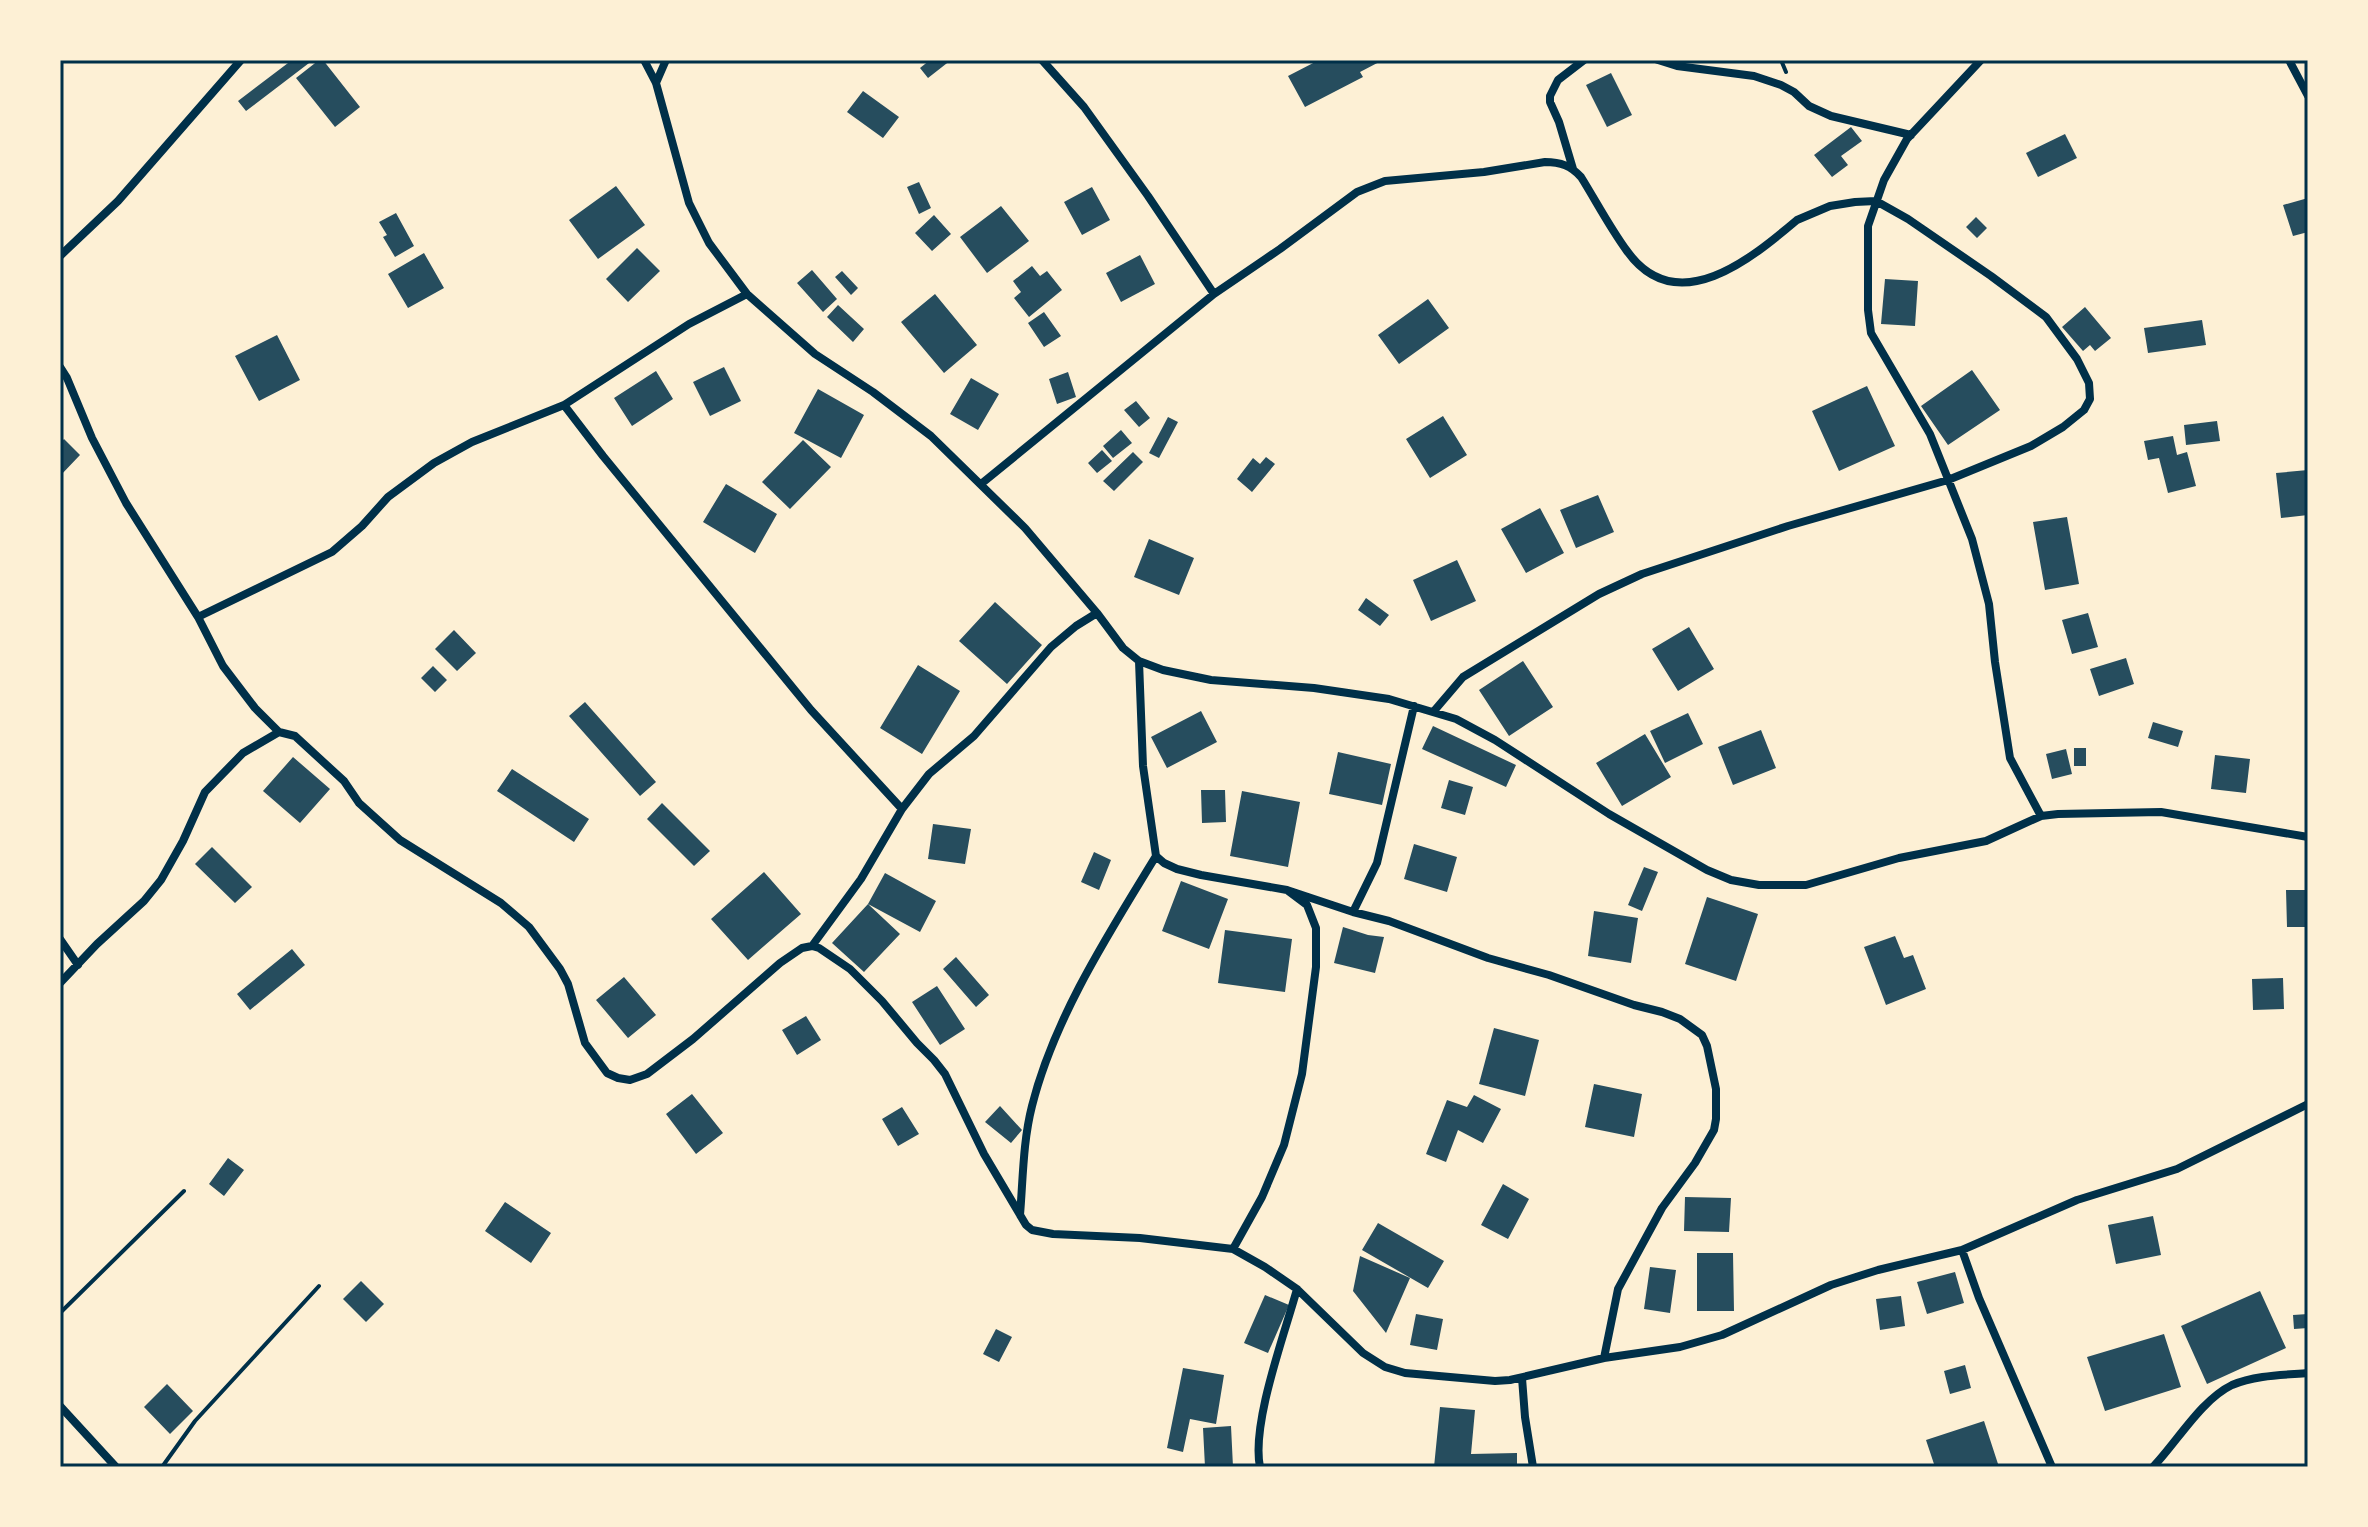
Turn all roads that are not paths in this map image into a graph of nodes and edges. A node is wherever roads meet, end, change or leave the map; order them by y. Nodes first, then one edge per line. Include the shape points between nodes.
1 (241, 60) edge
2 (644, 60) edge
3 (666, 60) edge
4 (1042, 60) edge
5 (1584, 60) edge
6 (1658, 60) edge
7 (1981, 60) edge
8 (2289, 60) edge
9 (656, 83) junction
10 (2308, 96) edge
11 (1911, 135) junction
12 (1573, 169) junction
13 (1876, 201) junction
14 (60, 256) edge
15 (747, 294) junction
16 (1214, 294) junction
17 (60, 367) edge
18 (564, 405) junction
19 (1948, 480) junction
20 (981, 484) junction
21 (1097, 613) junction
22 (198, 617) junction
23 (1139, 661) junction
24 (1414, 706) junction
25 (1434, 711) junction
26 (279, 732) junction
27 (902, 809) junction
28 (2041, 816) junction
29 (2308, 837) edge
30 (1156, 856) junction
31 (1287, 890) junction
32 (1353, 912) junction
33 (60, 939) edge
34 (812, 946) junction
35 (78, 965) junction
36 (60, 983) edge
37 (2308, 1104) edge
38 (1020, 1215) junction
39 (1233, 1249) junction
40 (1962, 1250) junction
41 (1297, 1289) junction
42 (1604, 1358) junction
43 (2308, 1373) edge
44 (1522, 1378) junction
45 (60, 1406) edge
46 (116, 1467) edge
47 (1260, 1467) edge
48 (1533, 1467) edge
49 (2052, 1467) edge
50 (2153, 1467) edge

1 - 14 street via 118,201
2 - 9 street
3 - 9 street
4 - 16 street via 1084,107
5 - 12 street via 1558,80 1550,96
6 - 11 street via 1754,76 1781,85 1831,116
7 - 11 street
8 - 10 street
9 - 15 street via 689,203 709,243
11 - 13 street
12 - 13 street via 1638,264 1676,281 1703,281 1728,271 1809,214
12 - 16 street via 1545,162 1385,181 1339,203
13 - 19 street via 1867,248 1871,333 1930,434
13 - 19 street via 2046,317 2089,383 2084,410 2063,427
15 - 18 street via 689,324
15 - 20 street via 815,354 931,436
16 - 20 street
17 - 22 street via 126,503
18 - 22 street via 434,463 388,497 332,552
18 - 27 street via 811,710
19 - 25 street via 1642,574 1473,670
19 - 28 street via 1972,539 1989,604 2010,758
20 - 21 street
21 - 23 street
21 - 27 street via 1051,647
22 - 26 street via 223,666
23 - 24 street via 1211,680 1314,688
23 - 30 street via 1143,766
24 - 25 street
24 - 32 street via 1377,863
25 - 28 street via 1495,740 1707,870 1759,885 1806,885 1835,878 1899,858 1986,841
26 - 34 street via 295,736 400,840 488,894 529,927 564,976 585,1043 607,1073 618,1078 647,1074 780,963
26 - 35 street via 243,753 205,792 161,880
27 - 34 street via 861,879
28 - 29 street via 2161,812
30 - 31 street via 1177,869
30 - 38 street via 1076,995 1040,1075 1026,1138
31 - 32 street
31 - 39 street via 1307,905 1316,928 1302,1074 1284,1145
32 - 42 street via 1662,1012 1702,1035 1714,1074 1714,1130 1662,1208 1618,1289
33 - 35 street
34 - 38 street via 850,969 945,1074
35 - 36 street
37 - 40 street via 2177,1169 2077,1200
38 - 39 street via 1039,1232
39 - 41 street
40 - 42 street via 1831,1285 1722,1335
40 - 49 street
41 - 44 street via 1363,1353 1385,1367 1495,1381
41 - 47 street via 1262,1417
42 - 44 street
43 - 50 street via 2232,1385 2213,1398
44 - 48 street
45 - 46 street

